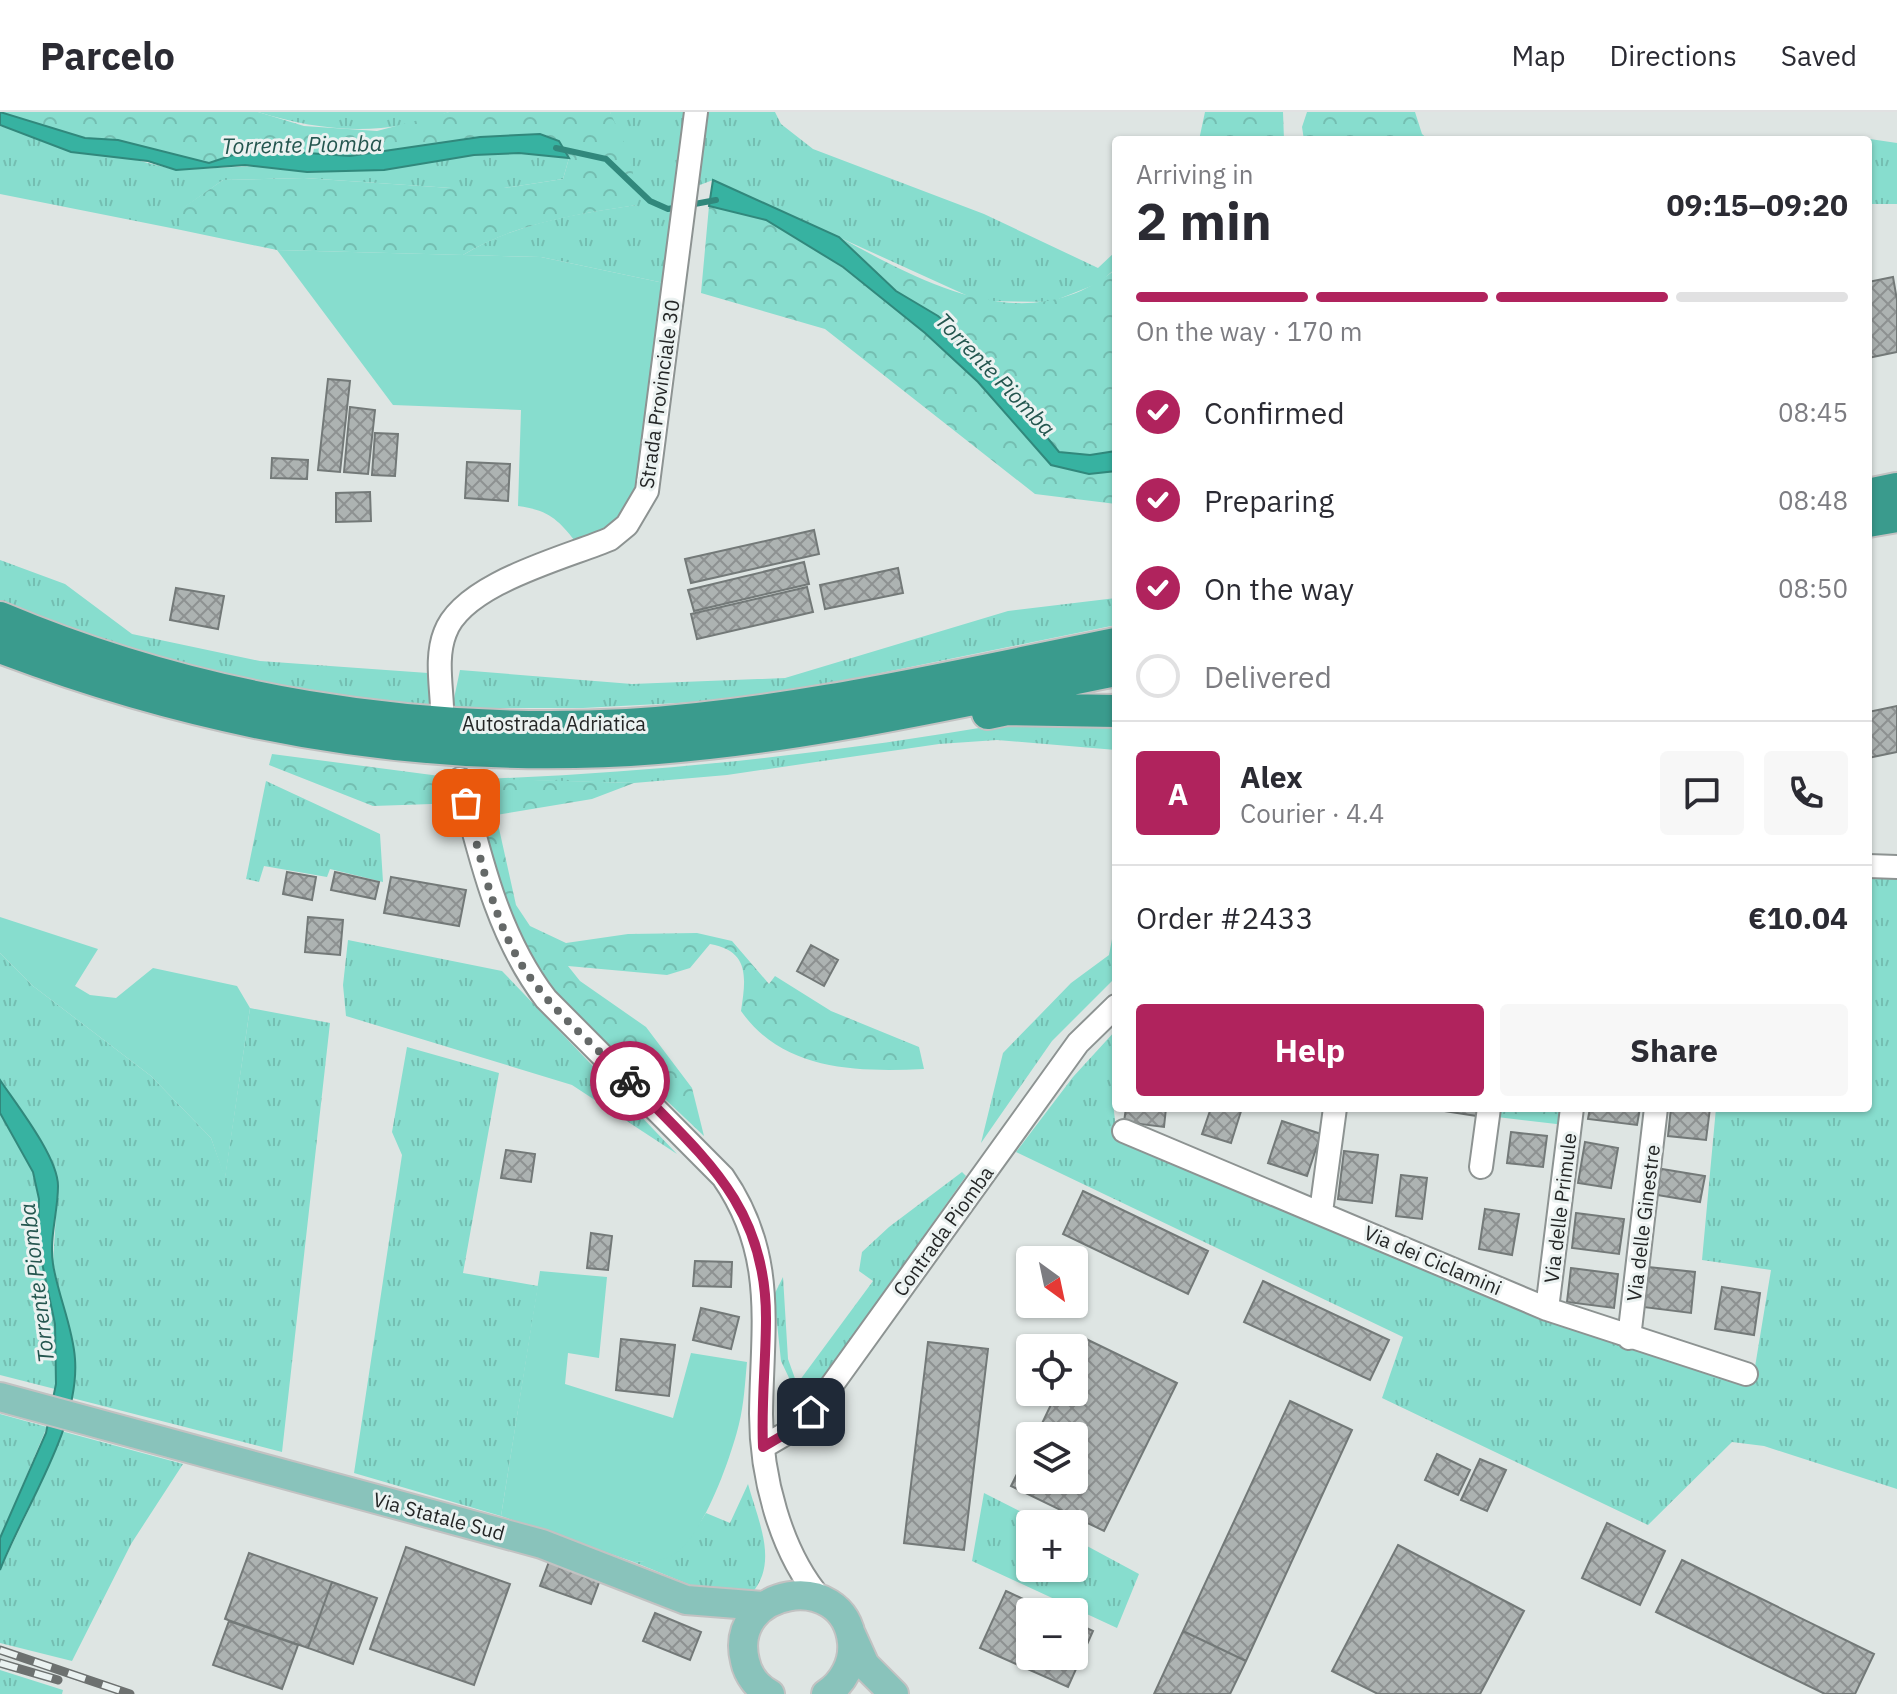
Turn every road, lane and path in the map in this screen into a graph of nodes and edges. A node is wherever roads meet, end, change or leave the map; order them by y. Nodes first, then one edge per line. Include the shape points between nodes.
1 (696, 112) edge
2 (1897, 489) edge
3 (1872, 494) edge
4 (1897, 516) edge
5 (1872, 520) edge
6 (0, 618) edge
7 (0, 647) edge
8 (1112, 649) edge
9 (1112, 649) edge
10 (442, 707) dead end
11 (1112, 711) edge
12 (869, 719) junction
13 (460, 779) dead end
14 (1872, 866) edge
15 (1897, 867) edge
16 (1112, 1010) edge
17 (1334, 1112) edge
18 (1488, 1112) edge
19 (1572, 1112) edge
20 (1656, 1112) edge
21 (1124, 1131) dead end
22 (1481, 1167) dead end
23 (1321, 1212) junction
24 (1547, 1309) junction
25 (1629, 1338) junction
26 (1746, 1374) dead end
27 (0, 1397) edge
28 (763, 1447) junction
29 (788, 1546) junction
30 (820, 1598) junction
31 (686, 1600) junction
32 (766, 1604) junction
33 (849, 1631) junction
34 (756, 1680) edge
35 (827, 1693) edge
36 (859, 1694) edge
37 (894, 1694) edge

1 - 10 street, Strada Provinciale 30 via 647,491 610,539 489,589 459,613 445,633 439,664
2 - 3 highway
4 - 5 highway
6 - 8 highway, Autostrada Adriatica via 112,661 276,702 408,721 522,727 628,725 732,714
7 - 12 highway, Autostrada Adriatica via 112,687 232,719 407,746 474,751 656,748
9 - 12 highway, Autostrada Adriatica
11 - 12 highway via 1007,709 888,730
13 - 28 street via 496,908 530,977 723,1177 743,1209 763,1280
14 - 15 street
16 - 28 street, Contrada Piomba via 1078,1043 824,1396 797,1427
17 - 23 street
18 - 22 street
19 - 24 street, Via delle Primule
20 - 25 street, Via delle Ginestre
21 - 23 street, Via dei Ciclamini
23 - 24 street, Via dei Ciclamini
24 - 25 street, Via dei Ciclamini
25 - 26 street, Via dei Ciclamini
27 - 31 main road, Via Statale Sud via 542,1544
28 - 29 street
29 - 30 street
29 - 32 street via 783,1582
30 - 32 main road via 794,1593
30 - 33 main road via 833,1606
31 - 32 main road
31 - 34 main road via 716,1620
32 - 34 main road via 747,1628
33 - 35 main road via 847,1671
33 - 37 main road via 865,1665
35 - 36 main road

